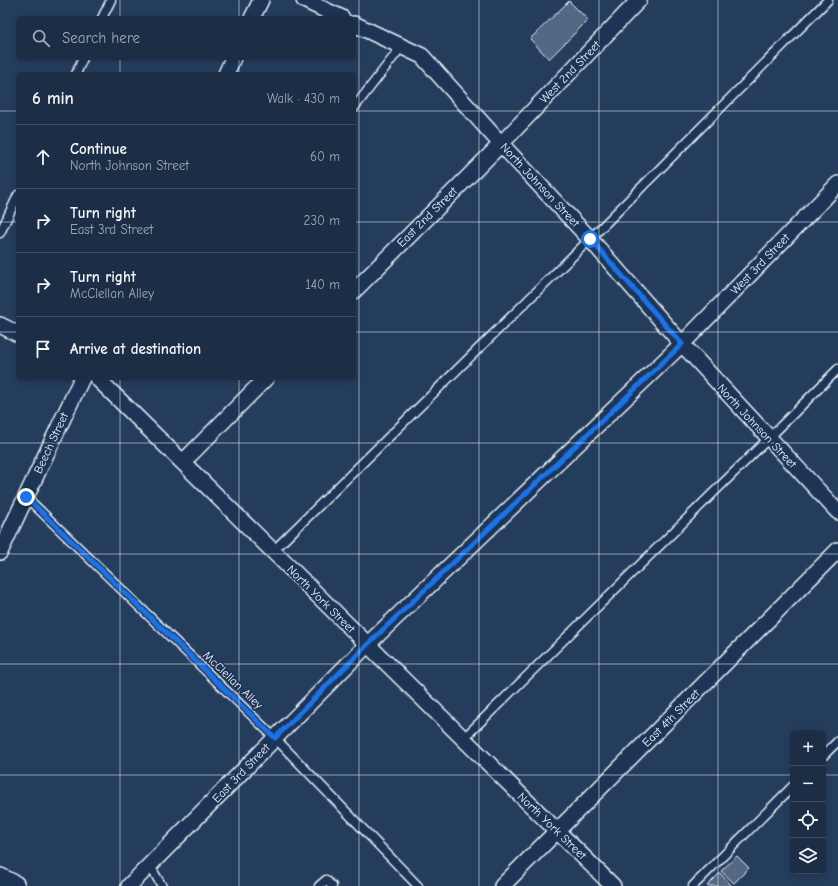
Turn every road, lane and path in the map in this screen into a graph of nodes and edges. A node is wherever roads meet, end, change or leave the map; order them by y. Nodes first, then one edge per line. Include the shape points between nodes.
1 (111, 0) edge
2 (261, 0) edge
3 (304, 0) edge
4 (639, 0) edge
5 (828, 0) edge
6 (103, 16) edge
7 (253, 16) edge
8 (338, 16) edge
9 (356, 25) edge
10 (402, 46) junction
11 (82, 60) edge
12 (232, 60) edge
13 (77, 72) edge
14 (227, 72) edge
15 (356, 105) edge
16 (501, 144) junction
17 (838, 184) edge
18 (16, 199) edge
19 (0, 233) edge
20 (590, 239) junction
21 (356, 289) edge
22 (0, 325) edge
23 (16, 333) edge
24 (682, 344) junction
25 (838, 369) edge
26 (81, 380) edge
27 (99, 380) edge
28 (264, 380) edge
29 (769, 438) junction
30 (182, 462) junction
31 (26, 497) junction
32 (838, 512) edge
33 (838, 550) edge
34 (0, 552) edge
35 (273, 552) junction
36 (367, 645) junction
37 (275, 738) junction
38 (463, 739) junction
39 (838, 741) edge
40 (826, 753) edge
41 (790, 789) edge
42 (558, 832) junction
43 (150, 866) junction
44 (0, 879) edge
45 (14, 886) edge
46 (129, 886) edge
47 (162, 886) edge
48 (319, 886) edge
49 (332, 886) edge
50 (418, 886) edge
51 (502, 886) edge
52 (613, 886) edge
53 (693, 886) edge

1 - 6 lane
2 - 7 street
3 - 8 street
4 - 16 street, West 2nd Street
5 - 20 lane
9 - 10 street, North Johnson Street
10 - 15 lane
10 - 16 street, North Johnson Street via 422,56
11 - 13 lane
12 - 14 street
16 - 20 street, North Johnson Street
16 - 21 street, East 2nd Street
17 - 24 street, West 3rd Street
18 - 19 lane
20 - 24 street, North Johnson Street
20 - 35 lane
22 - 23 street
24 - 29 street, North Johnson Street
24 - 36 street, East 3rd Street
25 - 29 lane
26 - 31 street, Beech Street
27 - 30 street, North York Street
28 - 30 street
29 - 32 street, North Johnson Street
29 - 38 lane
30 - 35 street, North York Street
31 - 34 street, Beech Street
31 - 37 lane, McClellan Alley
33 - 42 street, East 4th Street
35 - 36 street, North York Street
36 - 37 street, East 3rd Street
36 - 38 street, North York Street
37 - 43 street, East 3rd Street
37 - 50 lane, McClellan Alley
38 - 42 street, North York Street
39 - 40 lane
41 - 53 lane
42 - 51 street, East 4th Street
42 - 52 street, North York Street
43 - 46 street, East 3rd Street
43 - 47 lane
44 - 45 street
48 - 49 lane via 326,880

